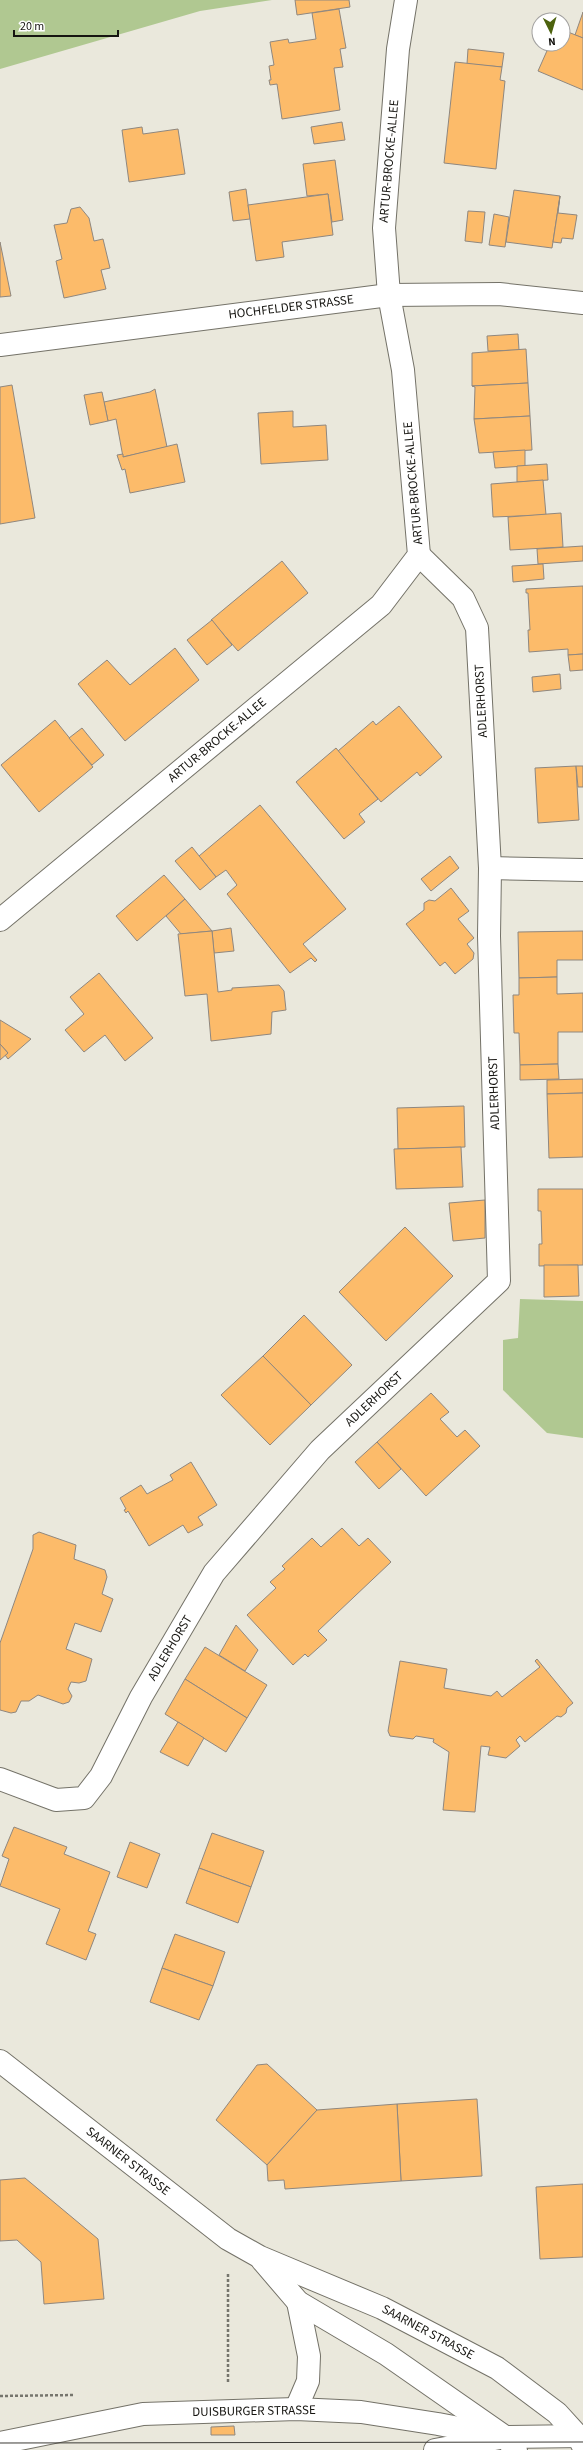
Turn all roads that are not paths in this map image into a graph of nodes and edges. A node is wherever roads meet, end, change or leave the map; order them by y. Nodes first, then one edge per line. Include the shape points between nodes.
1 (406, 0) edge
2 (389, 295) junction
3 (583, 302) edge
4 (0, 345) edge
5 (420, 555) junction
6 (490, 868) junction
7 (583, 870) edge
8 (0, 920) edge
9 (0, 1779) edge
10 (0, 2061) edge
11 (260, 2257) junction
12 (298, 2302) junction
13 (296, 2409) junction
14 (581, 2439) edge
15 (2, 2443) edge
16 (510, 2444) edge
17 (37, 2450) edge
18 (435, 2450) edge

1 - 2 street, ARTUR-BROCKE-ALLEE via 398,49 384,228
2 - 3 street, HOCHFELDER STRASSE via 499,294
2 - 4 street, HOCHFELDER STRASSE
2 - 5 street, ARTUR-BROCKE-ALLEE via 403,370
5 - 6 street, ADLERHORST via 463,598 477,628
5 - 8 street, ARTUR-BROCKE-ALLEE via 381,605
6 - 7 street
6 - 9 street, ADLERHORST via 489,936 499,1282 320,1450 214,1573 141,1697 101,1776 84,1798 56,1800
10 - 11 street, SAARNER STRASSE via 228,2239
11 - 12 street, SAARNER STRASSE
11 - 14 street, SAARNER STRASSE via 382,2308 497,2368 557,2413
12 - 13 street via 309,2356 308,2381
12 - 16 street, SAARNER STRASSE via 386,2354
13 - 15 street, DUISBURGER STRASSE via 143,2414
13 - 16 street, DUISBURGER STRASSE via 360,2412 438,2424
14 - 16 street, DUISBURGER STRASSE
15 - 17 street, DUISBURGER STRASSE
16 - 18 street, DUISBURGER STRASSE

